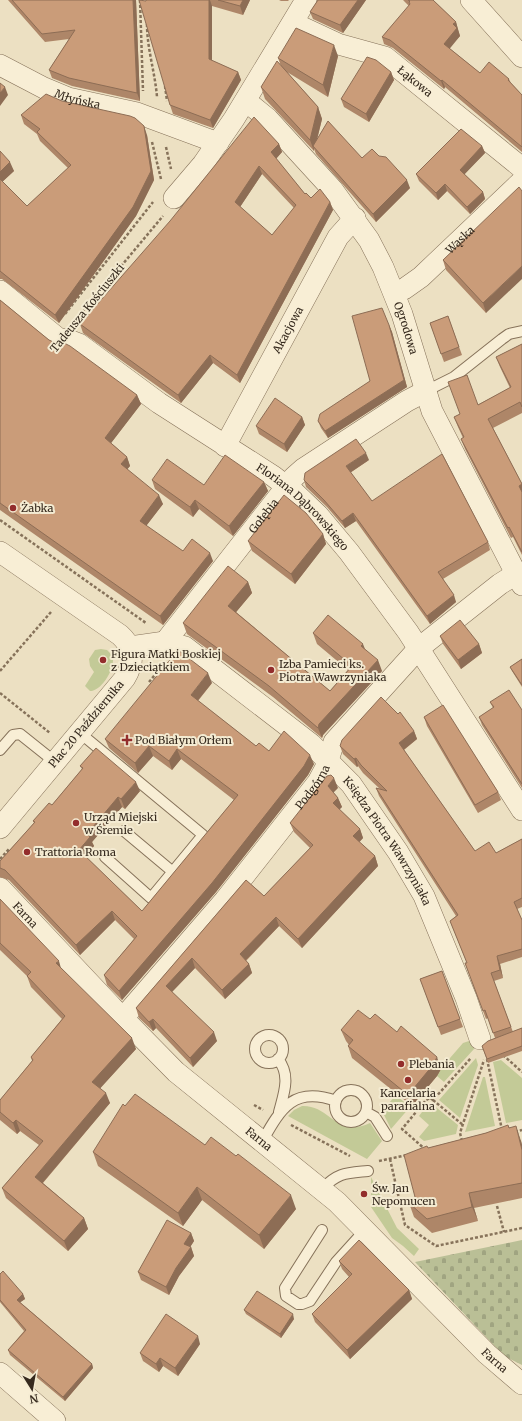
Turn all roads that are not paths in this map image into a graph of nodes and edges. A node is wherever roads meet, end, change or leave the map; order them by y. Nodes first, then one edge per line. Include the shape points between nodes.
1 (306, 0) edge
2 (471, 0) edge
3 (293, 23) junction
4 (522, 57) edge
5 (0, 65) edge
6 (246, 101) junction
7 (218, 143) junction
8 (522, 168) edge
9 (522, 181) edge
10 (164, 193) road end
11 (355, 218) junction
12 (0, 291) edge
13 (394, 292) junction
14 (522, 331) edge
15 (426, 391) junction
16 (225, 446) junction
17 (287, 487) junction
18 (0, 552) edge
19 (519, 580) edge
20 (165, 642) junction
21 (130, 647) junction
22 (419, 648) junction
23 (80, 733) junction
24 (0, 750) edge
25 (328, 759) junction
26 (55, 762) junction
27 (522, 810) edge
28 (0, 828) edge
29 (124, 832) dead end
30 (105, 857) dead end
31 (172, 872) junction
32 (0, 888) edge
33 (123, 1018) junction
34 (477, 1047) road end
35 (278, 1059) dead end
36 (336, 1101) junction
37 (366, 1112) junction
38 (278, 1114) junction
39 (388, 1136) dead end
40 (263, 1140) junction
41 (368, 1171) dead end
42 (322, 1189) junction
43 (322, 1230) dead end
44 (365, 1230) junction
45 (0, 1373) edge
46 (522, 1384) edge
47 (55, 1421) edge

1 - 3 street
2 - 4 street
3 - 6 street
3 - 8 street, Łąkowa via 338,44 385,57
5 - 7 street, Młyńska via 68,98 158,121
6 - 7 street
6 - 11 street, Ogrodowa via 268,119
7 - 10 street
9 - 13 street, Wąska via 421,277 404,289
11 - 13 street, Ogrodowa via 376,253
11 - 16 street, Akacjowa via 338,237
12 - 16 street, Floriana Dąbrowskiego via 55,336 79,344 158,403
13 - 15 street, Ogrodowa
14 - 15 lane via 509,334 454,377
15 - 17 street, Gołębia via 303,469
15 - 19 street, Ogrodowa via 436,420
16 - 17 street, Floriana Dąbrowskiego
17 - 20 street, Gołębia
17 - 22 street, Floriana Dąbrowskiego via 318,515 349,552
18 - 21 street via 114,631
19 - 22 street, Podgórna via 500,584
20 - 21 street, Księdza Piotra Wawrzyniaka
20 - 25 street, Księdza Piotra Wawrzyniaka via 185,648
21 - 23 street, Plac 20 Października via 132,662 128,673
22 - 25 street, Podgórna via 334,742
22 - 27 street, Floriana Dąbrowskiego
23 - 26 street, Plac 20 Października
23 - 31 lane via 203,835
24 - 26 lane via 13,735 20,734
25 - 33 street, Podgórna via 318,782 259,858
25 - 34 street, Księdza Piotra Wawrzyniaka via 362,797 417,883 466,998
26 - 28 street, Plac 20 Października
29 - 31 lane
30 - 31 lane via 151,898
32 - 33 street, Farna
33 - 40 street, Farna via 187,1082
35 - 38 lane via 283,1064 286,1075
36 - 37 lane via 338,1115 345,1121 360,1119
36 - 37 lane via 342,1093 357,1091 364,1097
36 - 38 lane via 308,1097 292,1102
37 - 39 lane via 375,1117
38 - 40 lane
40 - 42 street, Farna
41 - 42 lane via 349,1172 337,1176
42 - 44 street, Farna
43 - 44 lane via 285,1288 286,1296 298,1304 310,1301 336,1262
44 - 46 street, Farna via 488,1354
45 - 47 street

